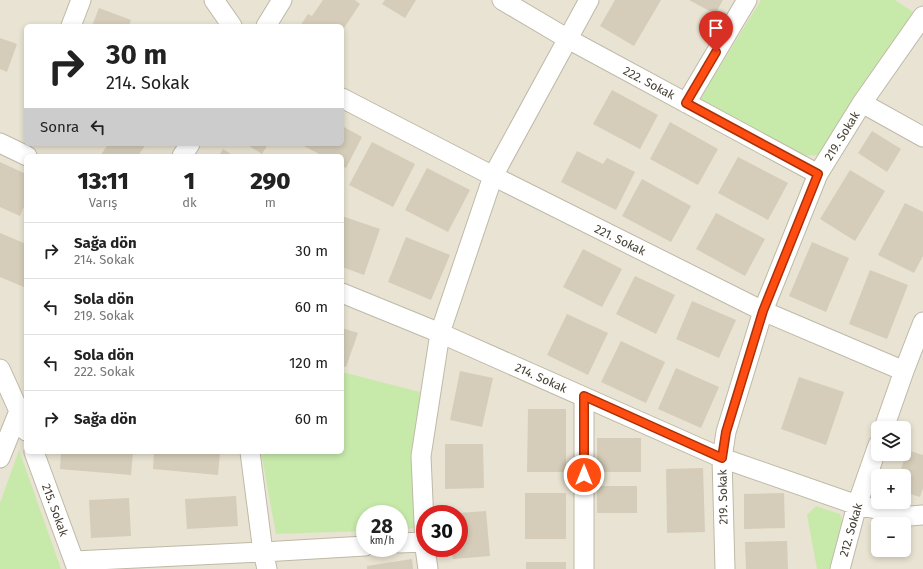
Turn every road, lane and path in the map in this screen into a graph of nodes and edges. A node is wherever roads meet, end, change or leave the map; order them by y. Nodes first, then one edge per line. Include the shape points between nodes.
1 (81, 0) edge
2 (214, 0) edge
3 (282, 0) edge
4 (502, 0) edge
5 (589, 0) edge
6 (746, 0) edge
7 (923, 16) edge
8 (72, 24) edge
9 (231, 24) edge
10 (267, 24) edge
11 (568, 39) junction
12 (344, 99) edge
13 (686, 103) junction
14 (862, 103) junction
15 (923, 137) edge
16 (0, 143) edge
17 (25, 150) edge
18 (818, 174) junction
19 (493, 176) junction
20 (344, 294) edge
21 (763, 311) junction
22 (923, 322) edge
23 (440, 333) junction
24 (0, 369) edge
25 (904, 371) junction
26 (584, 396) junction
27 (22, 405) edge
28 (24, 418) edge
29 (886, 421) edge
30 (0, 434) edge
31 (35, 454) edge
32 (250, 454) edge
33 (0, 458) edge
34 (722, 458) junction
35 (873, 461) edge
36 (423, 505) edge
37 (858, 505) junction
38 (923, 515) edge
39 (356, 547) edge
40 (426, 557) edge
41 (265, 561) edge
42 (75, 565) edge
43 (428, 569) edge
44 (584, 569) edge
45 (725, 569) edge
46 (840, 569) edge

1 - 8 street
2 - 9 street
3 - 10 street
4 - 11 street, 222. Sokak
5 - 11 street
6 - 13 street
7 - 14 street, 219. Sokak
11 - 13 street, 222. Sokak
11 - 19 street
12 - 19 street, 221. Sokak
13 - 18 street, 222. Sokak
14 - 15 street
14 - 18 street, 219. Sokak
16 - 17 street
18 - 21 street, 219. Sokak
19 - 21 street, 221. Sokak
19 - 23 street
20 - 23 street, 214. Sokak
21 - 25 street, 221. Sokak
21 - 34 street, 219. Sokak via 726,432
22 - 25 street
23 - 26 street, 214. Sokak
23 - 36 street via 421,456
24 - 27 street
25 - 29 street
26 - 34 street, 214. Sokak
26 - 44 street
27 - 28 street
27 - 30 street
27 - 33 street
31 - 42 street, 215. Sokak
32 - 41 street
34 - 37 street, 214. Sokak
34 - 45 street, 219. Sokak
35 - 37 street, 212. Sokak
37 - 38 street, 214. Sokak via 910,516
37 - 46 street, 212. Sokak
39 - 41 street
40 - 43 street
41 - 42 street

